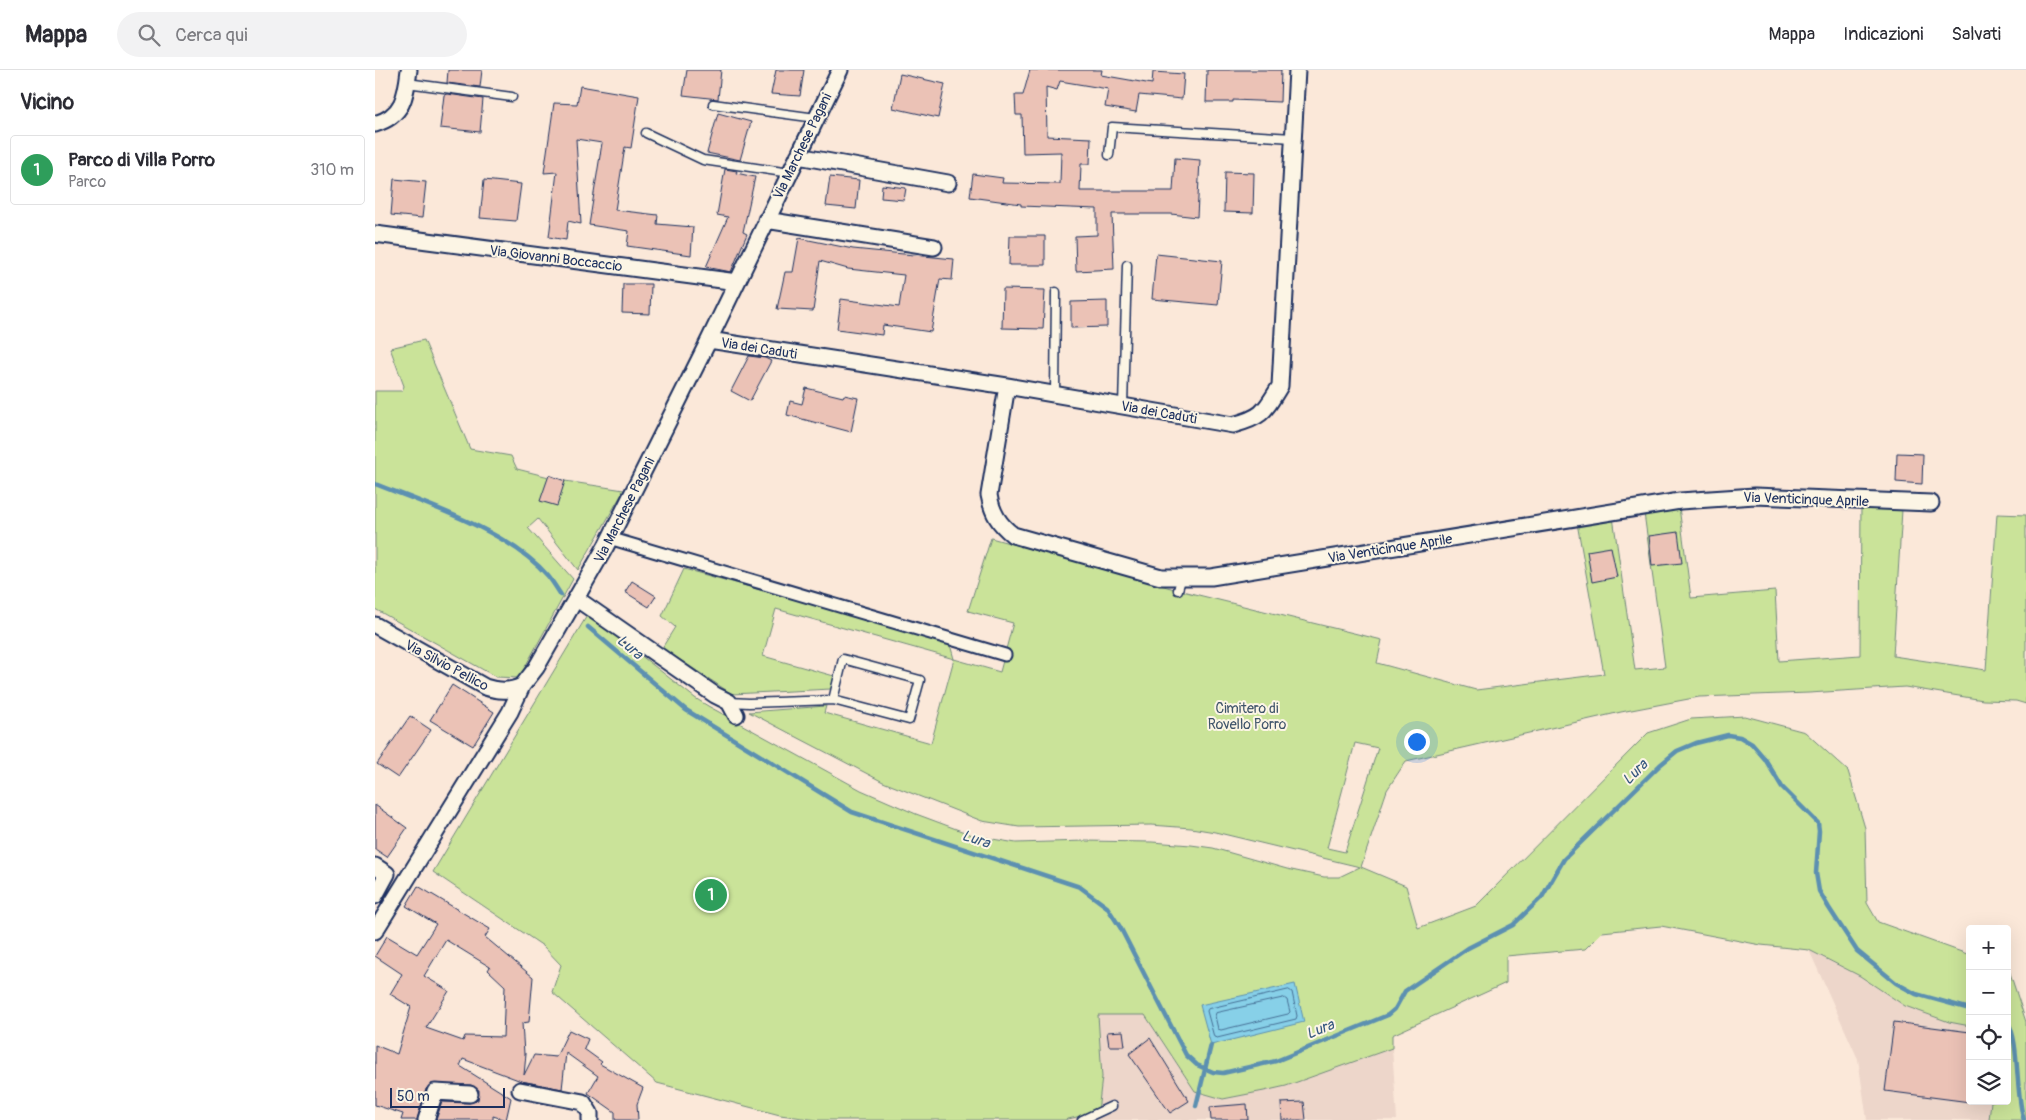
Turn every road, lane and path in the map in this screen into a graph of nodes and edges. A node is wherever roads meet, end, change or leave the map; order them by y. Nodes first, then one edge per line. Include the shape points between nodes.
1 (840, 70) edge
2 (1297, 70) edge
3 (408, 76) edge
4 (512, 97) dead end
5 (713, 104) dead end
6 (816, 118) junction
7 (375, 124) edge
8 (646, 133) dead end
9 (1293, 138) junction
10 (1109, 155) dead end
11 (798, 156) junction
12 (790, 173) junction
13 (948, 183) dead end
14 (766, 220) junction
15 (375, 234) edge
16 (933, 247) dead end
17 (1127, 264) dead end
18 (737, 282) junction
19 (1056, 292) dead end
20 (709, 340) junction
21 (1007, 386) junction
22 (1055, 394) junction
23 (1123, 406) junction
24 (1931, 504) dead end
25 (609, 538) junction
26 (577, 599) junction
27 (375, 625) edge
28 (1005, 656) dead end
29 (522, 686) junction
30 (833, 700) junction
31 (732, 708) joint
32 (375, 866) edge
33 (375, 896) edge
34 (375, 931) edge
35 (520, 1090) dead end
36 (470, 1094) dead end
37 (1112, 1106) dead end
38 (426, 1120) edge
39 (590, 1120) edge
40 (1082, 1120) edge

1 - 6 street, Via Marchese Pagani
2 - 9 street, Via dei Caduti
3 - 4 lane
3 - 7 street via 403,101 396,114
5 - 6 lane
6 - 11 street, Via Marchese Pagani
8 - 12 lane via 703,160
9 - 10 lane via 1112,127
9 - 23 street, Via dei Caduti via 1280,386 1267,407 1254,420 1233,425
11 - 12 street, Via Marchese Pagani
11 - 13 street
12 - 14 street, Via Marchese Pagani
14 - 16 street
14 - 18 street, Via Marchese Pagani
15 - 18 street, Via Giovanni Boccaccio
17 - 23 lane
18 - 20 street, Via Marchese Pagani
19 - 22 lane
20 - 21 street, Via dei Caduti
20 - 25 street, Via Marchese Pagani
21 - 22 street, Via dei Caduti
21 - 24 street, Via Venticinque Aprile via 989,495 997,519 1013,535 1180,583 1680,502 1755,496
22 - 23 street, Via dei Caduti
25 - 26 street, Via Marchese Pagani
25 - 28 street
26 - 29 street, Via Marchese Pagani
26 - 31 street
27 - 29 street, Via Silvio Pellico via 485,687 510,690
29 - 34 street, Via Marchese Pagani via 510,712
30 - 30 lane via 909,720 920,680 843,659
30 - 31 lane via 749,703
32 - 33 street via 387,874
35 - 39 street via 583,1102 590,1113
36 - 38 street via 435,1092
37 - 40 lane

